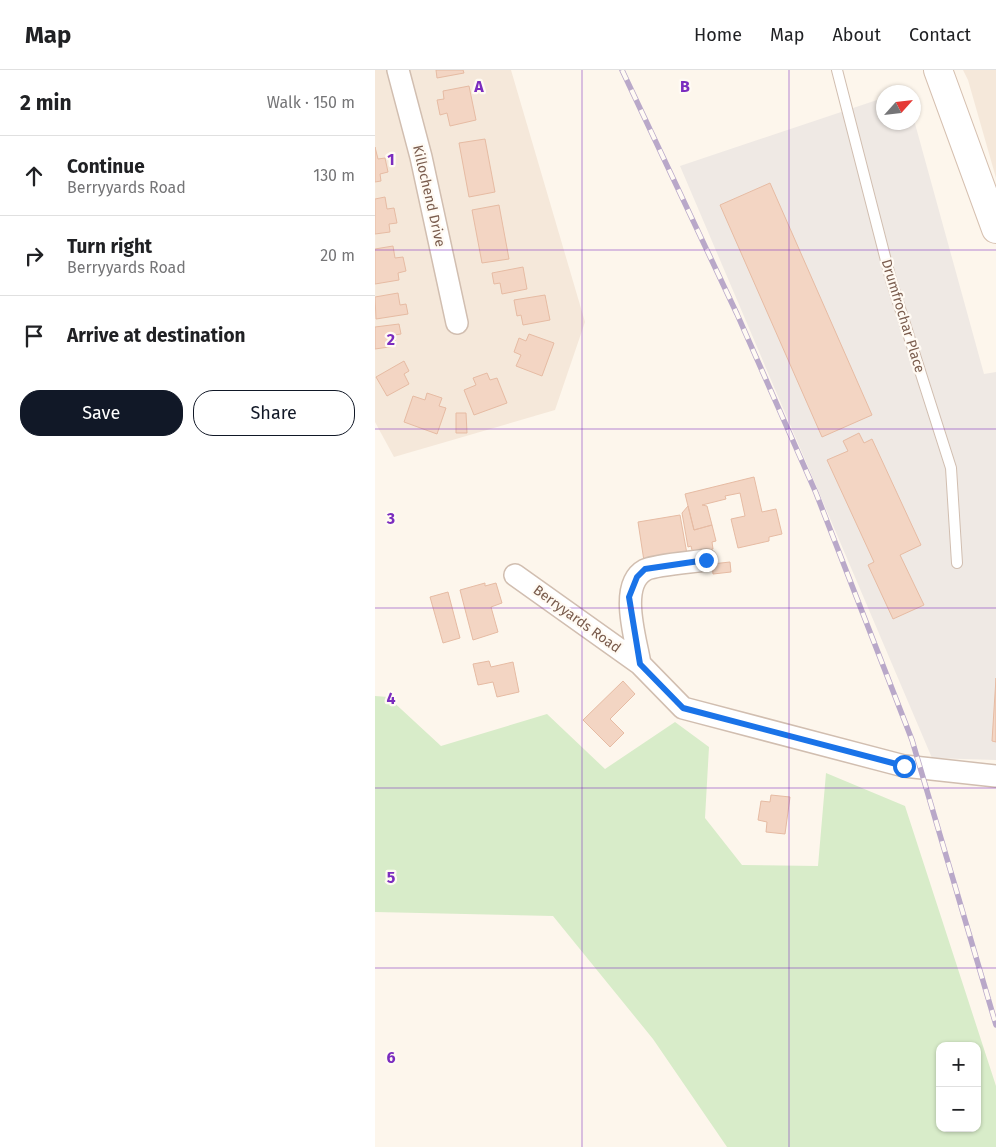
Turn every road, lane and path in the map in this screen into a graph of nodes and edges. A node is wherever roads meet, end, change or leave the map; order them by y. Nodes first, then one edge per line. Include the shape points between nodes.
1 (398, 70) edge
2 (837, 70) edge
3 (938, 70) edge
4 (996, 229) edge
5 (457, 323) dead end
6 (706, 560) dead end
7 (957, 563) dead end
8 (515, 574) dead end
9 (640, 664) junction
10 (996, 776) edge

1 - 5 street, Killochend Drive via 421,157
2 - 7 lane, Drumfrochar Place via 891,280 951,468
3 - 4 main road
6 - 9 street, Berryyards Road via 645,569 637,577 629,597
8 - 9 street, Berryyards Road
9 - 10 street, Berryyards Road via 683,708 904,766

